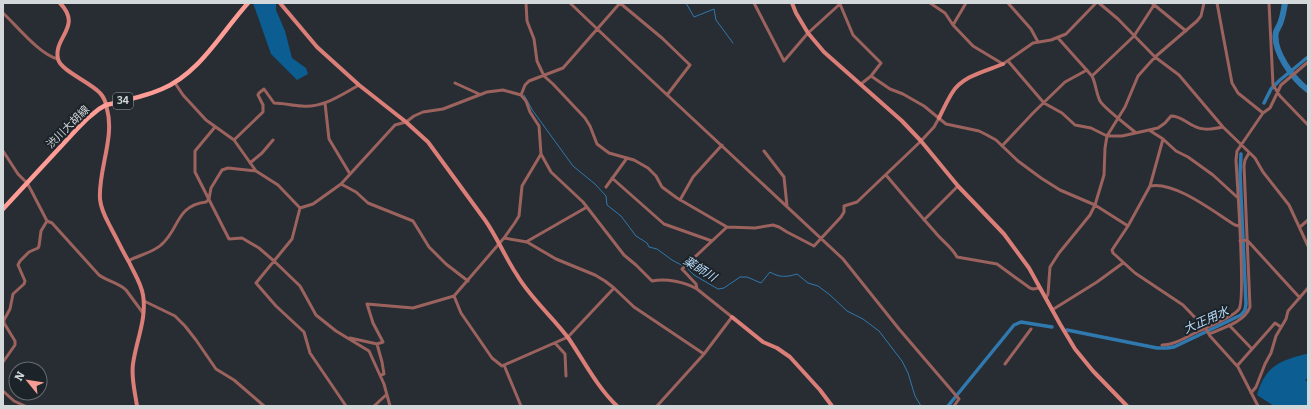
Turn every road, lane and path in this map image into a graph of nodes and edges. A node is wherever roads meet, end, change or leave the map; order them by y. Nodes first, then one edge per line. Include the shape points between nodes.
1 (60, 3) edge
2 (248, 3) edge
3 (280, 3) edge
4 (526, 3) edge
5 (570, 3) edge
6 (620, 3) edge
7 (754, 3) edge
8 (792, 3) edge
9 (840, 3) edge
10 (930, 3) edge
11 (966, 3) edge
12 (1008, 3) edge
13 (1096, 3) edge
14 (1099, 3) edge
15 (1204, 3) edge
16 (1217, 3) edge
17 (1269, 3) edge
18 (1153, 4) edge
19 (3, 13) edge
20 (954, 25) junction
21 (597, 28) junction
22 (1186, 30) junction
23 (808, 34) junction
24 (1134, 36) junction
25 (1058, 38) junction
26 (1038, 42) junction
27 (1155, 56) junction
28 (58, 59) junction
29 (1008, 61) junction
30 (1308, 62) edge
31 (1003, 64) junction
32 (1087, 70) junction
33 (544, 76) junction
34 (871, 76) junction
35 (1092, 76) junction
36 (175, 83) junction
37 (455, 83) dead end
38 (861, 84) junction
39 (359, 85) junction
40 (1276, 91) junction
41 (479, 94) junction
42 (521, 95) junction
43 (667, 95) junction
44 (325, 103) junction
45 (1044, 103) junction
46 (106, 105) junction
47 (1263, 113) junction
48 (939, 118) junction
49 (1118, 118) junction
50 (406, 122) junction
51 (1308, 125) edge
52 (1223, 126) junction
53 (215, 127) junction
54 (1149, 130) junction
55 (1136, 133) junction
56 (1107, 136) junction
57 (1163, 139) junction
58 (234, 140) junction
59 (273, 140) dead end
60 (920, 141) junction
61 (1241, 144) junction
62 (722, 145) junction
63 (1002, 146) junction
64 (3, 151) edge
65 (764, 151) dead end
66 (1249, 153) junction
67 (541, 154) junction
68 (627, 158) junction
69 (250, 163) junction
70 (256, 171) junction
71 (350, 174) junction
72 (886, 175) junction
73 (612, 178) junction
74 (27, 183) junction
75 (341, 184) junction
76 (958, 186) junction
77 (1150, 186) junction
78 (606, 187) dead end
79 (1238, 197) junction
80 (209, 199) junction
81 (680, 200) junction
82 (1096, 205) junction
83 (787, 206) junction
84 (587, 207) junction
85 (300, 208) junction
86 (3, 209) edge
87 (924, 220) junction
88 (1308, 220) edge
89 (47, 221) junction
90 (1128, 226) junction
91 (1240, 226) junction
92 (727, 227) junction
93 (1300, 227) junction
94 (504, 238) junction
95 (822, 238) junction
96 (1246, 240) junction
97 (712, 241) junction
98 (1241, 241) junction
99 (526, 242) junction
100 (499, 243) junction
101 (1308, 246) edge
102 (128, 261) junction
103 (274, 261) junction
104 (1123, 263) junction
105 (468, 281) junction
106 (614, 288) junction
107 (1040, 288) junction
108 (1308, 288) edge
109 (697, 289) junction
110 (454, 296) junction
111 (1046, 298) junction
112 (1300, 298) junction
113 (144, 302) junction
114 (1052, 310) junction
115 (143, 313) junction
116 (732, 317) junction
117 (1229, 325) junction
118 (1281, 327) junction
119 (1031, 329) dead end
120 (1206, 329) junction
121 (1209, 334) junction
122 (346, 337) junction
123 (568, 338) junction
124 (555, 343) junction
125 (377, 344) junction
126 (1162, 345) dead end
127 (1252, 349) junction
128 (704, 354) junction
129 (3, 362) edge
130 (1005, 364) dead end
131 (504, 365) junction
132 (1237, 366) junction
133 (381, 375) junction
134 (566, 376) dead end
135 (3, 391) edge
136 (1251, 393) junction
137 (386, 395) junction
138 (25, 406) edge
139 (137, 406) edge
140 (264, 406) edge
141 (346, 406) edge
142 (374, 406) edge
143 (390, 406) edge
144 (521, 406) edge
145 (617, 406) edge
146 (657, 406) edge
147 (832, 406) edge
148 (954, 406) edge
149 (1127, 406) edge
150 (1258, 406) edge

1 - 28 street via 69,20 59,47
2 - 36 main road, 渋川大胡線 / 34 via 197,65
3 - 39 street via 317,47
4 - 33 street via 527,21
5 - 21 street
6 - 21 street
6 - 43 street via 690,65
7 - 23 street via 784,61
8 - 23 street
9 - 23 street
9 - 34 street via 853,34 881,63
10 - 20 street via 945,13
11 - 20 street
12 - 26 street via 1031,29
13 - 25 street via 1066,34
14 - 24 street
15 - 22 street via 1201,16
16 - 47 street via 1232,83 1238,93
17 - 40 street via 1273,85
18 - 22 street
18 - 24 street
19 - 28 street via 42,50
20 - 31 street via 973,46
21 - 33 street via 562,68
21 - 43 street
22 - 27 street
23 - 38 street via 824,52
24 - 27 street
24 - 35 street
25 - 26 street
25 - 32 street
26 - 29 street
27 - 49 street via 1138,76
27 - 52 street via 1179,75
28 - 46 street via 67,70 100,93
29 - 31 street
29 - 45 street
30 - 40 street
31 - 48 street via 958,85
32 - 35 street
32 - 45 street via 1065,82
33 - 42 street via 529,81
33 - 68 street via 585,118 597,144 609,153
34 - 38 street
34 - 48 street via 924,106
35 - 49 street via 1101,102
36 - 46 main road, 渋川大胡線 / 34 via 161,90
36 - 53 street via 183,95
37 - 41 street
38 - 60 street
39 - 44 street
39 - 50 street
40 - 47 street via 1270,108
40 - 51 street
41 - 42 street via 503,90
41 - 50 street via 443,109 423,112
42 - 67 street via 539,126
43 - 62 street
44 - 58 street via 304,107 274,103 264,89 258,94 263,112
44 - 71 street via 329,139
45 - 56 street via 1062,113 1075,125 1091,128
45 - 63 street
46 - 74 main road, 渋川大胡線 / 34 via 88,118
46 - 102 street via 109,124 100,200 105,216
47 - 61 street
48 - 60 street
48 - 63 street via 946,124 979,131
49 - 55 street
49 - 56 street
50 - 71 street via 395,125
50 - 100 street via 428,142
52 - 54 street via 1203,129 1177,116 1171,116 1158,128
52 - 61 street
53 - 58 street
53 - 80 street via 195,151 195,172
54 - 55 street
54 - 57 street
55 - 56 street
56 - 82 street via 1104,175
57 - 77 street
57 - 79 street via 1176,151 1213,175
58 - 69 street
59 - 69 street
60 - 72 street
60 - 76 street
61 - 66 street
61 - 79 street via 1236,160
62 - 81 street via 692,177
62 - 83 street
63 - 82 street via 1018,161 1060,190
64 - 74 street
65 - 83 street via 784,178
66 - 93 street via 1289,205
66 - 96 street via 1244,166
67 - 84 street via 551,172
67 - 94 street via 522,186 519,216
68 - 73 street
68 - 81 street via 648,168 662,187
69 - 70 street
70 - 80 street via 228,168 222,170 211,188
70 - 85 street via 278,185
71 - 75 street
72 - 87 street
72 - 95 street via 857,202 844,206 841,217
73 - 78 street
73 - 97 street via 664,224
74 - 86 main road, 渋川大胡線 / 34
74 - 89 street
75 - 85 street via 313,204
75 - 105 street via 356,192 368,203 413,221 429,247
76 - 87 street
76 - 107 street via 1004,234 1027,264
77 - 90 street
77 - 91 street via 1158,184 1188,195
79 - 91 street
80 - 102 street via 192,205 185,211 166,240 159,246
80 - 103 street via 229,239 242,238
81 - 92 street
82 - 90 street
82 - 111 street via 1050,267
83 - 95 street
84 - 99 street
84 - 109 street via 624,255 652,282 673,281
85 - 103 street via 292,239
87 - 107 street via 957,257 994,263 1030,288
88 - 93 street
89 - 115 street via 52,223 99,275 123,286
89 - 129 street via 41,231 38,248 30,252 18,265 25,281 13,294 10,309 4,320 15,345
90 - 104 street via 1112,250
91 - 98 street
92 - 95 street via 755,228 773,225 814,246
92 - 97 street
93 - 101 street
94 - 99 street
94 - 100 street
95 - 148 street via 843,259 958,398
96 - 98 street
96 - 112 street
96 - 117 street via 1250,308 1244,316
97 - 109 street via 682,269 696,284
98 - 120 street via 1241,307 1236,313
99 - 106 street
100 - 105 street
100 - 123 street via 517,276
102 - 113 street via 140,284
103 - 122 street via 300,286 316,315
103 - 141 street via 256,283 304,332 310,353
104 - 114 street
104 - 120 street via 1183,305
105 - 110 street
106 - 123 street
106 - 128 street via 634,307
107 - 111 street
108 - 112 street
109 - 116 street
110 - 125 street via 413,308 367,304 383,342
110 - 131 street via 461,313 492,358
111 - 114 street
112 - 118 street via 1288,311
113 - 115 street
113 - 140 street via 175,316 216,369 234,380
114 - 149 street via 1078,353
115 - 139 street via 133,369
116 - 128 street
116 - 147 street via 763,342 790,357
117 - 121 street
117 - 127 street
118 - 127 street via 1275,323
118 - 136 street via 1256,387
119 - 130 street
120 - 121 street
120 - 126 street via 1169,345
121 - 132 street
122 - 125 street
122 - 133 street via 369,351
123 - 124 street
123 - 145 street via 603,391
124 - 131 street
124 - 134 street via 564,354
125 - 133 street via 384,374
127 - 132 street
128 - 146 street
131 - 144 street
132 - 136 street
133 - 137 street
135 - 138 street via 14,401
136 - 150 street
137 - 142 street
137 - 143 street

